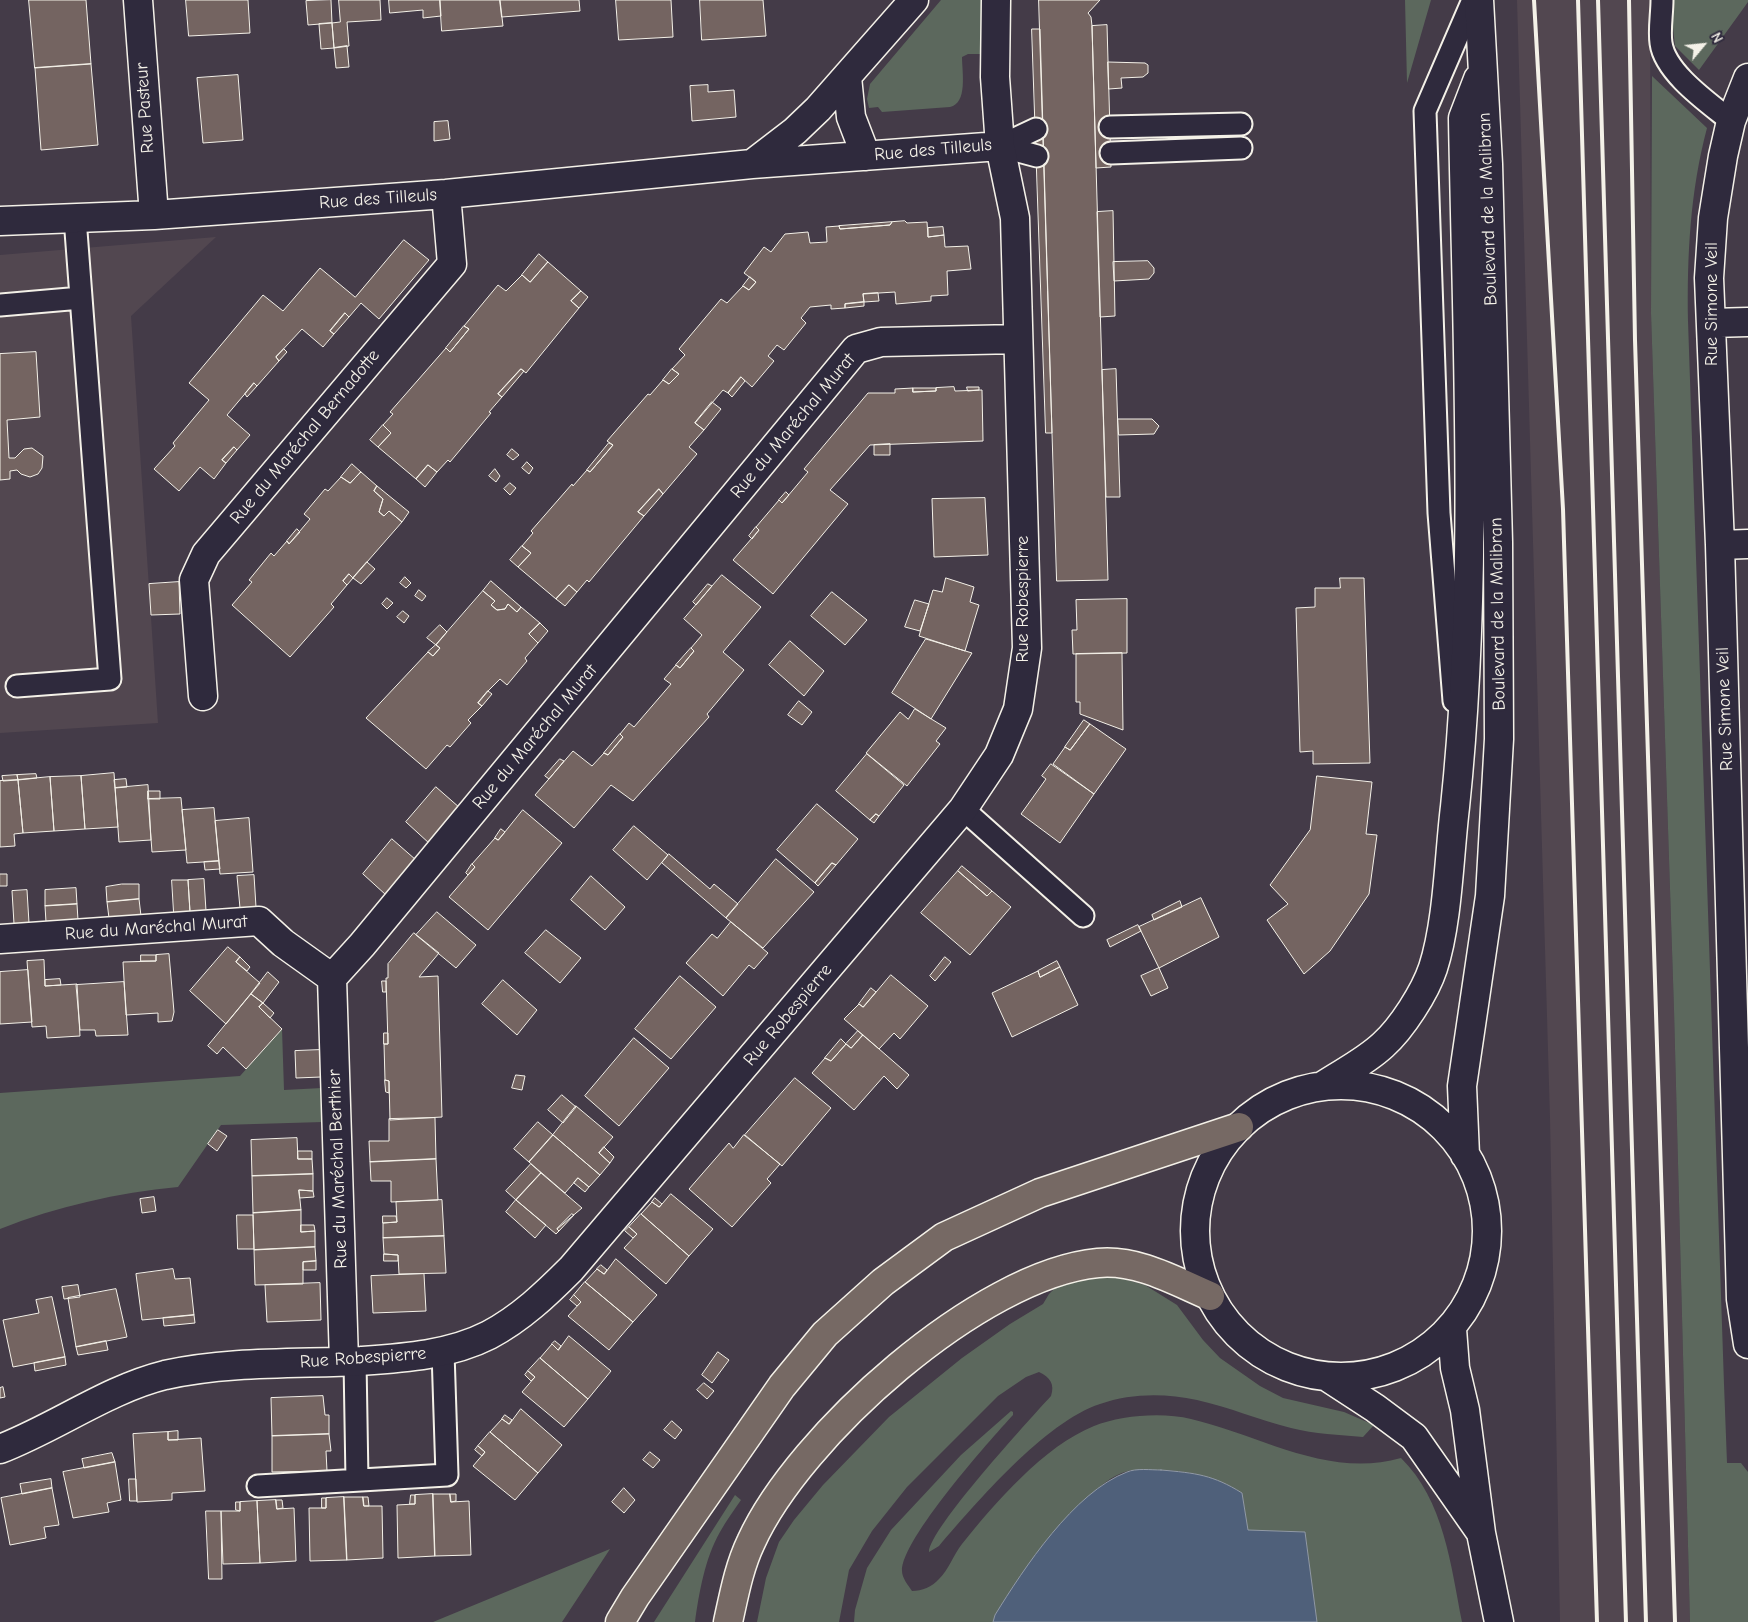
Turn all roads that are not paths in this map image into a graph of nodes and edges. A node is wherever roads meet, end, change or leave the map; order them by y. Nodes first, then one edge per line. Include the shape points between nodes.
1 (138, 0) edge
2 (914, 0) edge
3 (996, 0) edge
4 (1473, 0) edge
5 (1478, 0) edge
6 (1662, 0) edge
7 (1482, 71) junction
8 (847, 77) junction
9 (1748, 78) edge
10 (1731, 122) junction
11 (1241, 124) dead end
12 (1110, 127) dead end
13 (1036, 129) dead end
14 (1000, 146) junction
15 (1241, 148) dead end
16 (1111, 153) dead end
17 (866, 156) junction
18 (1037, 156) dead end
19 (752, 164) junction
20 (446, 194) junction
21 (154, 215) junction
22 (75, 218) junction
23 (1, 220) edge
24 (81, 298) junction
25 (0, 305) edge
26 (1748, 322) edge
27 (1711, 323) junction
28 (1018, 339) junction
29 (1748, 544) edge
30 (1720, 545) junction
31 (17, 686) dead end
32 (203, 696) dead end
33 (1460, 756) junction
34 (963, 809) junction
35 (1083, 916) dead end
36 (0, 939) edge
37 (1740, 940) edge
38 (332, 978) junction
39 (1324, 1085) junction
40 (1239, 1128) junction
41 (1464, 1155) junction
42 (1210, 1296) junction
43 (1452, 1329) junction
44 (1748, 1344) edge
45 (443, 1352) junction
46 (349, 1361) junction
47 (1329, 1378) junction
48 (0, 1449) edge
49 (357, 1480) junction
50 (258, 1486) dead end
51 (1481, 1533) junction
52 (620, 1622) edge
53 (728, 1622) edge
54 (1499, 1622) edge

1 - 21 street, Rue Pasteur
2 - 8 street
3 - 14 street, Rue des Tilleuls via 995,77
4 - 33 lane via 1425,111 1439,513
5 - 7 street, Boulevard de la Malibran
6 - 10 lane via 1661,44 1669,64
7 - 33 street, Boulevard de la Malibran via 1463,118 1470,542
7 - 41 street, Boulevard de la Malibran via 1488,164 1498,542 1499,739 1490,896 1462,1086
8 - 17 street via 851,117
8 - 19 street via 795,131
9 - 10 street, Rue Simone Veil
10 - 27 street, Rue Simone Veil via 1713,218 1709,278
11 - 12 lane
13 - 14 lane
14 - 17 street, Rue des Tilleuls
14 - 18 lane
14 - 28 street, Rue Robespierre via 1015,218
15 - 16 lane
17 - 19 street, Rue des Tilleuls
19 - 20 street, Rue des Tilleuls
20 - 21 street, Rue des Tilleuls
20 - 32 street, Rue du Maréchal Bernadotte via 452,264 206,554 194,580
21 - 22 street, Rue des Tilleuls
22 - 23 street, Rue des Tilleuls
22 - 24 lane
24 - 25 lane
24 - 31 lane via 110,679
26 - 27 street
27 - 30 street, Rue Simone Veil
28 - 34 street, Rue Robespierre via 1027,648 1018,709 999,755
28 - 38 street, Rue du Maréchal Murat via 881,342 856,349
29 - 30 street
30 - 37 street, Rue Simone Veil
33 - 39 street, Boulevard de la Malibran via 1441,938 1432,969 1423,990 1385,1044
34 - 35 lane
34 - 45 street, Rue Robespierre via 572,1269 531,1308 489,1335
36 - 38 street, Rue du Maréchal Murat via 259,921
37 - 44 street, Rue Simone Veil via 1741,1299
38 - 46 street, Rue du Maréchal Berthier
39 - 40 street via 1278,1099
39 - 41 street via 1370,1087 1408,1101 1446,1130
40 - 42 street via 1222,1145 1210,1164 1196,1215 1195,1246
40 - 52 highway via 1040,1193 944,1237 883,1282 825,1334 782,1386
41 - 43 street via 1483,1206 1486,1230 1484,1259 1475,1291
42 - 47 street via 1224,1319 1264,1356 1287,1368
42 - 53 highway via 1145,1270 1121,1263 1099,1263 1075,1267 1023,1285 944,1331 905,1360 845,1417 778,1496 751,1542 736,1584
43 - 47 street via 1426,1351 1386,1370
43 - 51 street via 1455,1368 1466,1410
45 - 46 street, Rue Robespierre
45 - 49 lane via 447,1475
46 - 48 street, Rue Robespierre via 223,1366 164,1376 114,1395
46 - 49 lane
47 - 51 street via 1414,1437
49 - 50 lane
51 - 54 street

